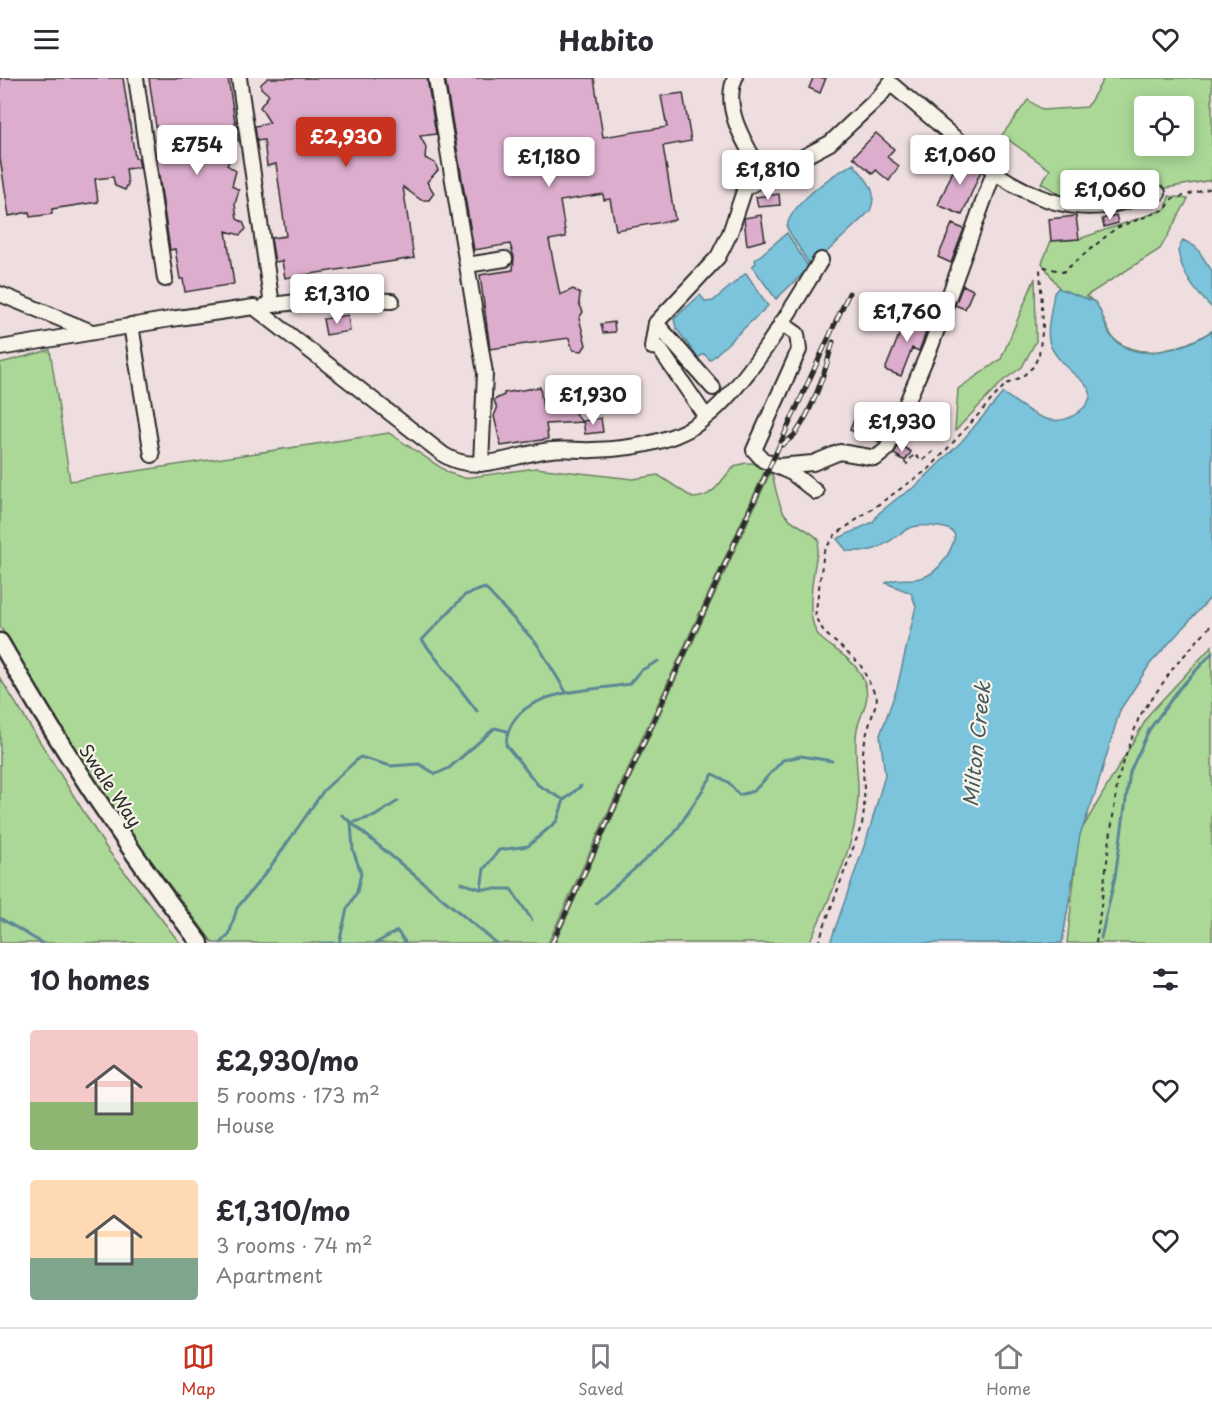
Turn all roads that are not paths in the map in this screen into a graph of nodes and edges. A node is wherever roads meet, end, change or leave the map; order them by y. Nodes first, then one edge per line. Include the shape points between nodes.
1 (136, 78) edge
2 (239, 78) edge
3 (436, 78) edge
4 (735, 78) edge
5 (895, 82) edge
6 (994, 172) junction
7 (764, 177) junction
8 (1158, 193) dead end
9 (505, 259) dead end
10 (821, 260) dead end
11 (467, 265) junction
12 (165, 279) dead end
13 (0, 294) edge
14 (392, 301) dead end
15 (272, 305) junction
16 (254, 307) junction
17 (656, 323) junction
18 (781, 323) junction
19 (131, 325) junction
20 (92, 332) junction
21 (0, 348) edge
22 (713, 388) dead end
23 (706, 417) junction
24 (152, 455) dead end
25 (481, 464) junction
26 (778, 466) junction
27 (816, 492) dead end
28 (0, 642) edge
29 (200, 943) edge

1 - 12 street
2 - 15 street
3 - 11 street
4 - 7 street via 735,122
5 - 6 street
5 - 7 street via 830,144
6 - 8 street via 1027,192 1069,206 1108,206
6 - 26 street via 931,346 885,450 876,458 840,452 813,463
7 - 17 street via 745,188 718,257
9 - 11 street
10 - 18 street
11 - 25 street via 486,373
13 - 20 street
14 - 15 street via 364,300 351,295
15 - 16 street
16 - 19 street
16 - 25 street via 444,454 465,465
17 - 22 street
17 - 23 street via 652,347 659,348
18 - 23 street via 727,397
18 - 26 street via 797,334 800,350 754,449 761,458
19 - 20 street
19 - 24 street
20 - 21 street
23 - 25 street via 685,432 665,439 601,450 550,450
26 - 27 street
28 - 29 main road, Swale Way via 109,818

